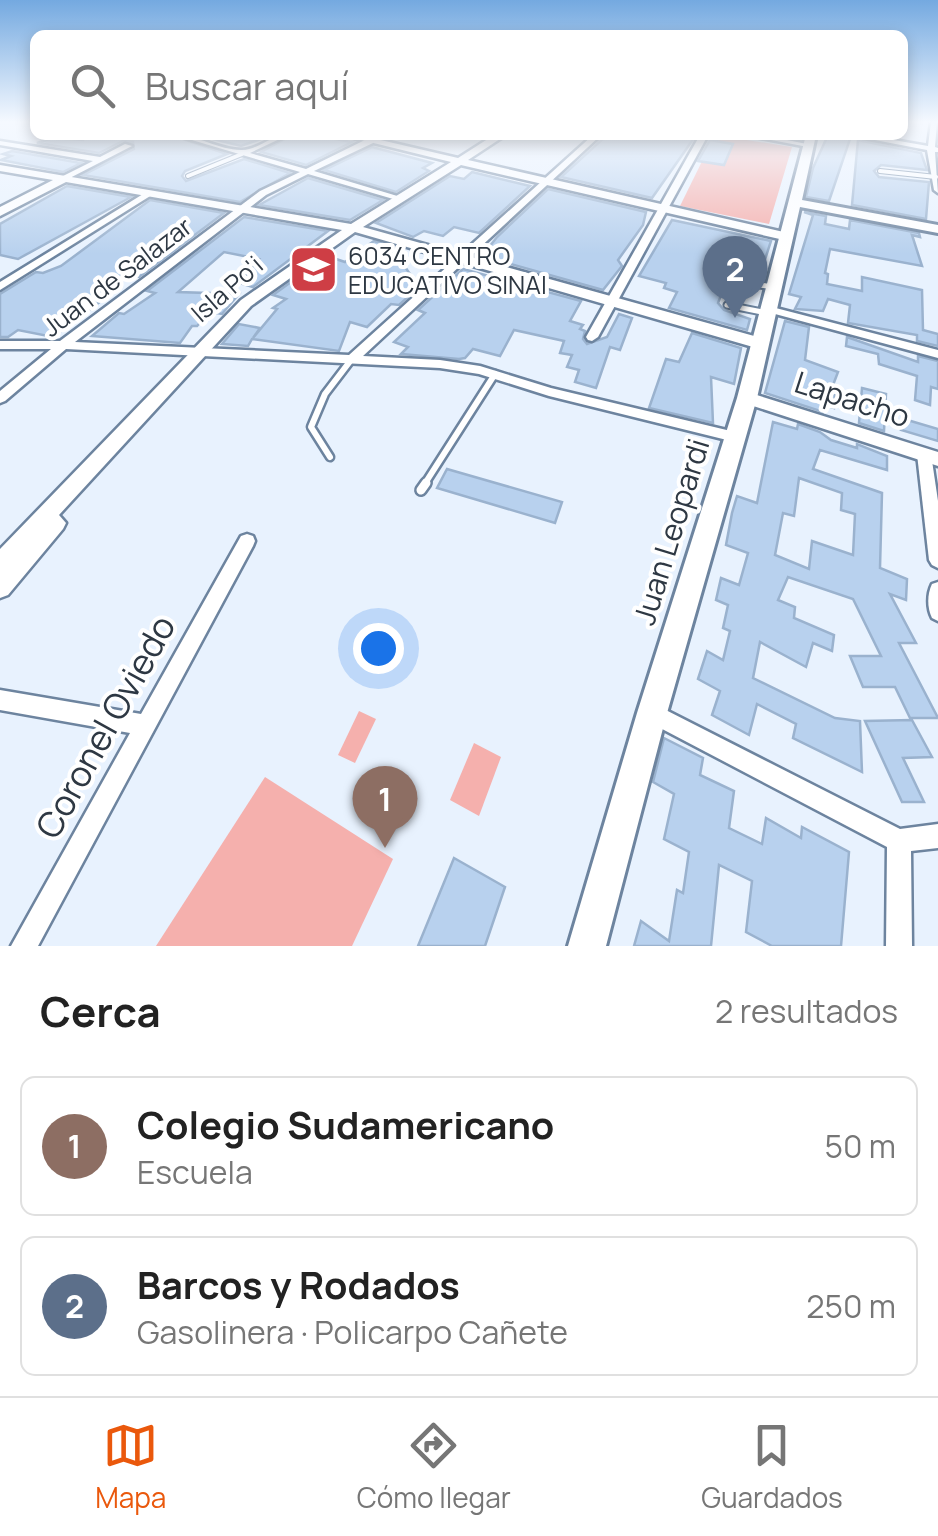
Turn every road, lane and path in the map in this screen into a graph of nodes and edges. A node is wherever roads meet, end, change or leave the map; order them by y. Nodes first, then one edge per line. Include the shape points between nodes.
1 (89, 166) edge
2 (212, 166) edge
3 (284, 166) edge
4 (316, 166) edge
5 (451, 166) edge
6 (469, 166) edge
7 (565, 166) edge
8 (687, 166) edge
9 (803, 166) edge
10 (0, 168) edge
11 (880, 171) dead end
12 (304, 172) junction
13 (188, 176) dead end
14 (936, 177) edge
15 (64, 179) junction
16 (546, 184) junction
17 (938, 190) edge
18 (150, 193) junction
19 (400, 198) junction
20 (794, 202) junction
21 (242, 209) junction
22 (664, 210) junction
23 (0, 212) edge
24 (353, 228) junction
25 (938, 229) edge
26 (784, 236) junction
27 (462, 258) junction
28 (0, 287) edge
29 (742, 295) dead end
30 (614, 300) junction
31 (769, 303) junction
32 (727, 305) dead end
33 (592, 337) dead end
34 (759, 342) junction
35 (63, 345) junction
36 (0, 346) edge
37 (197, 354) junction
38 (938, 354) edge
39 (351, 360) junction
40 (495, 374) junction
41 (0, 398) edge
42 (748, 398) junction
43 (735, 437) junction
44 (114, 446) junction
45 (330, 457) dead end
46 (931, 457) edge
47 (422, 490) dead end
48 (247, 540) dead end
49 (938, 560) edge
50 (0, 564) edge
51 (0, 586) edge
52 (938, 590) edge
53 (938, 612) edge
54 (0, 700) edge
55 (652, 713) junction
56 (144, 725) junction
57 (938, 836) edge
58 (899, 841) junction
59 (24, 946) edge
60 (587, 946) edge
61 (899, 946) edge

1 - 15 street
2 - 13 lane
3 - 12 street
4 - 12 street, Juan de Salazar
5 - 19 street, Isla Po'i
6 - 16 street
7 - 16 street
8 - 22 street
9 - 20 main road, Juan Leopardi
10 - 15 street
11 - 14 lane
12 - 19 street
12 - 21 street, Juan de Salazar
14 - 17 street
15 - 18 street
15 - 23 street
16 - 22 street
16 - 27 street
18 - 21 street
18 - 28 street
19 - 24 street, Isla Po'i
20 - 25 main road
20 - 26 main road, Juan Leopardi
21 - 24 street
21 - 35 street, Juan de Salazar
22 - 26 street
22 - 30 street
24 - 27 street
24 - 37 street, Isla Po'i via 246,303
26 - 31 main road, Juan Leopardi
27 - 30 street
27 - 39 street
29 - 31 lane via 747,283
30 - 33 street
30 - 34 street
31 - 32 lane
31 - 34 main road, Juan Leopardi
31 - 38 street
34 - 42 main road, Juan Leopardi
35 - 36 street
35 - 37 street
35 - 41 street, Juan de Salazar
37 - 39 street
37 - 44 street, Isla Po'i
39 - 40 street
39 - 45 lane via 314,413 311,427
40 - 43 street
40 - 47 lane
42 - 43 main road, Juan Leopardi
42 - 46 street, Lapacho
43 - 55 main road, Juan Leopardi
44 - 50 street, Isla Po'i
44 - 51 street, Isla Po'i
46 - 49 street
48 - 56 street, Coronel Oviedo
52 - 53 street
54 - 56 street
55 - 58 street
55 - 60 main road, Juan Leopardi
56 - 59 street, Coronel Oviedo
57 - 58 street
58 - 61 street

